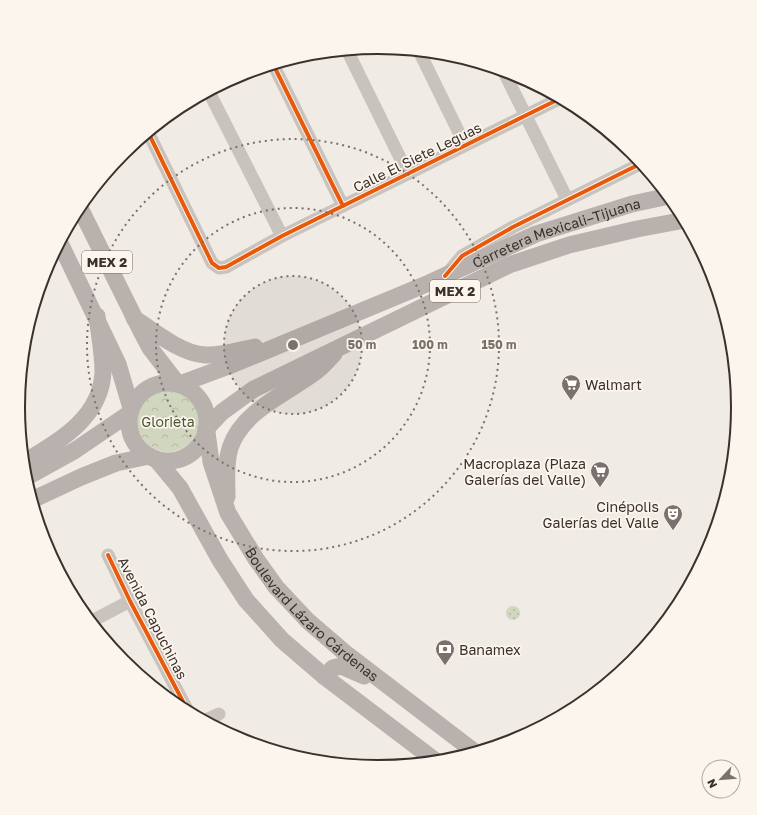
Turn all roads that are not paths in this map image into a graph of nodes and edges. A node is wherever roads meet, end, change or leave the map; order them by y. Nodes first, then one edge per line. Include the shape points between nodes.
1 (350, 55) edge
2 (422, 57) edge
3 (276, 70) edge
4 (507, 79) edge
5 (210, 96) edge
6 (555, 101) edge
7 (526, 115) junction
8 (151, 137) edge
9 (465, 145) junction
10 (636, 166) edge
11 (408, 174) junction
12 (663, 197) edge
13 (567, 199) junction
14 (343, 206) junction
15 (83, 214) edge
16 (679, 221) edge
17 (282, 236) junction
18 (63, 248) edge
19 (445, 276) junction
20 (429, 283) junction
21 (97, 316) junction
22 (400, 317) junction
23 (134, 318) junction
24 (289, 340) junction
25 (344, 345) junction
26 (178, 383) junction
27 (130, 411) junction
28 (207, 430) junction
29 (152, 458) junction
30 (29, 460) edge
31 (32, 474) edge
32 (37, 498) edge
33 (228, 513) junction
34 (108, 555) dead end
35 (130, 602) junction
36 (95, 619) edge
37 (325, 677) junction
38 (385, 682) junction
39 (183, 702) edge
40 (219, 714) dead end
41 (210, 718) edge
42 (471, 749) edge
43 (430, 757) edge

1 - 11 street
2 - 9 street
3 - 14 street
4 - 7 street
5 - 17 street
6 - 7 street, Calle El Siete Leguas
7 - 9 street, Calle El Siete Leguas
7 - 13 street
8 - 17 street, Calle El Siete Leguas via 212,263 219,268 226,267
9 - 11 street, Calle El Siete Leguas
10 - 13 street
11 - 14 street, Calle El Siete Leguas
12 - 19 main road, Carretera Mexicali–Tijuana / MEX 2 via 625,206 536,234
13 - 19 street via 462,256
14 - 17 street, Calle El Siete Leguas
15 - 23 main road, MEX 2
16 - 22 main road, Carretera Mexicali–Tijuana / MEX 2 via 569,245 516,263
18 - 21 main road, MEX 2
19 - 20 main road, Carretera Mexicali–Tijuana / MEX 2
20 - 22 main road via 398,305 397,312
20 - 24 main road, Carretera Mexicali–Tijuana / MEX 2
21 - 27 main road, MEX 2 via 118,364
21 - 30 main road via 103,371 99,392 89,413 72,431
22 - 25 main road, Carretera Mexicali–Tijuana / MEX 2
23 - 24 main road, MEX 2 via 177,346 206,356
23 - 26 main road via 150,348
24 - 26 main road via 234,364
25 - 28 main road, Carretera Mexicali–Tijuana / MEX 2 via 254,389 222,412
25 - 33 main road via 315,372 256,413 241,430 231,447 226,467
26 - 27 main road via 163,382 153,385 136,398
26 - 28 main road via 190,388 204,405
27 - 29 main road, MEX 2 via 129,423 135,442
27 - 31 main road via 80,447
28 - 29 main road, MEX 2 via 198,447 183,458 170,461
28 - 33 main road, Boulevard Lázaro Cárdenas via 211,462
29 - 32 main road via 116,463
29 - 37 main road via 180,488 220,560 246,600 282,640
33 - 38 main road, Boulevard Lázaro Cárdenas via 276,587 308,621
34 - 35 street, Avenida Capuchinas
35 - 36 street
35 - 39 street, Avenida Capuchinas
37 - 38 main road via 333,668 341,666 369,679
37 - 43 main road
38 - 42 main road, Boulevard Lázaro Cárdenas
40 - 41 street

